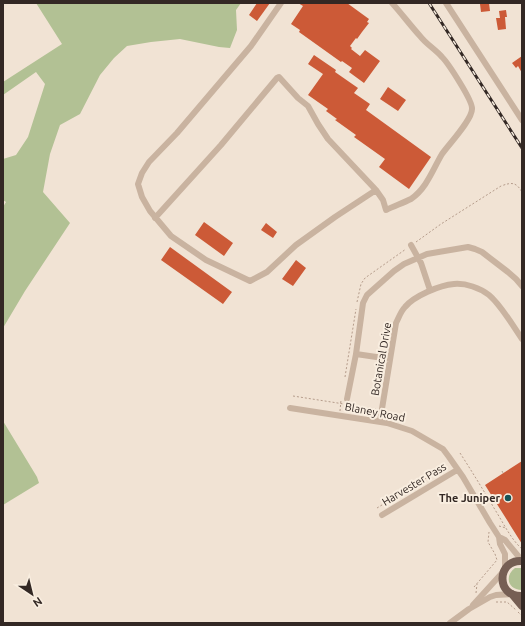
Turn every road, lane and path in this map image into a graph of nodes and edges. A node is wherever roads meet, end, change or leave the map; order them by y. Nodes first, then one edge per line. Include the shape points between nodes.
1 (281, 3) edge
2 (392, 3) edge
3 (446, 3) edge
4 (522, 120) edge
5 (376, 190) junction
6 (522, 192) edge
7 (155, 218) junction
8 (409, 247) joint
9 (418, 258) junction
10 (522, 286) edge
11 (430, 290) junction
12 (522, 339) edge
13 (356, 354) junction
14 (390, 359) junction
15 (293, 396) dead end
16 (347, 399) dead end
17 (316, 400) dead end
18 (290, 408) dead end
19 (380, 421) junction
20 (460, 453) dead end
21 (443, 468) dead end
22 (458, 470) junction
23 (502, 471) dead end
24 (503, 473) dead end
25 (377, 508) dead end
26 (501, 511) dead end
27 (497, 513) junction
28 (382, 515) dead end
29 (498, 526) dead end
30 (506, 528) junction
31 (489, 533) dead end
32 (499, 537) junction
33 (522, 549) edge
34 (522, 560) edge
35 (504, 570) junction
36 (477, 584) junction
37 (474, 587) dead end
38 (512, 594) junction
39 (522, 596) edge
40 (475, 598) dead end
41 (497, 601) dead end
42 (522, 606) edge
43 (469, 609) junction
44 (522, 616) edge
45 (450, 623) edge

1 - 7 street via 251,46 142,173 138,184 142,197
2 - 5 street via 421,38 444,58 467,95 473,110 442,154 427,182 411,199 386,210
3 - 4 street
5 - 7 street via 296,245 267,272 250,281 206,260 171,236
5 - 7 street via 328,139 308,106 279,77
6 - 8 path via 515,184 508,183
8 - 9 street
9 - 10 street via 468,247 482,252
9 - 11 street
9 - 13 street via 394,271 367,295 363,303
11 - 12 street, Botanical Drive via 455,284 465,284 482,290 497,304
11 - 14 street, Botanical Drive via 404,307 396,323
13 - 14 street
13 - 16 street
14 - 19 street, Botanical Drive
15 - 17 path
18 - 19 street, Blaney Road
19 - 22 street, Blaney Road via 412,431 443,449
20 - 27 path
21 - 25 path
22 - 28 street, Harvester Pass
22 - 32 street, Blaney Road
23 - 24 path
26 - 27 path
27 - 30 path
29 - 30 path
30 - 33 path
31 - 36 path via 488,542 497,560
32 - 34 street, Blaney Road via 505,540
32 - 35 street, Blaney Road via 505,554
34 - 35 main road via 510,564
35 - 38 main road via 503,583
35 - 43 street
36 - 37 path
36 - 40 path
38 - 39 main road
38 - 42 main road
38 - 43 street via 490,597
41 - 44 path via 507,602
43 - 45 street

